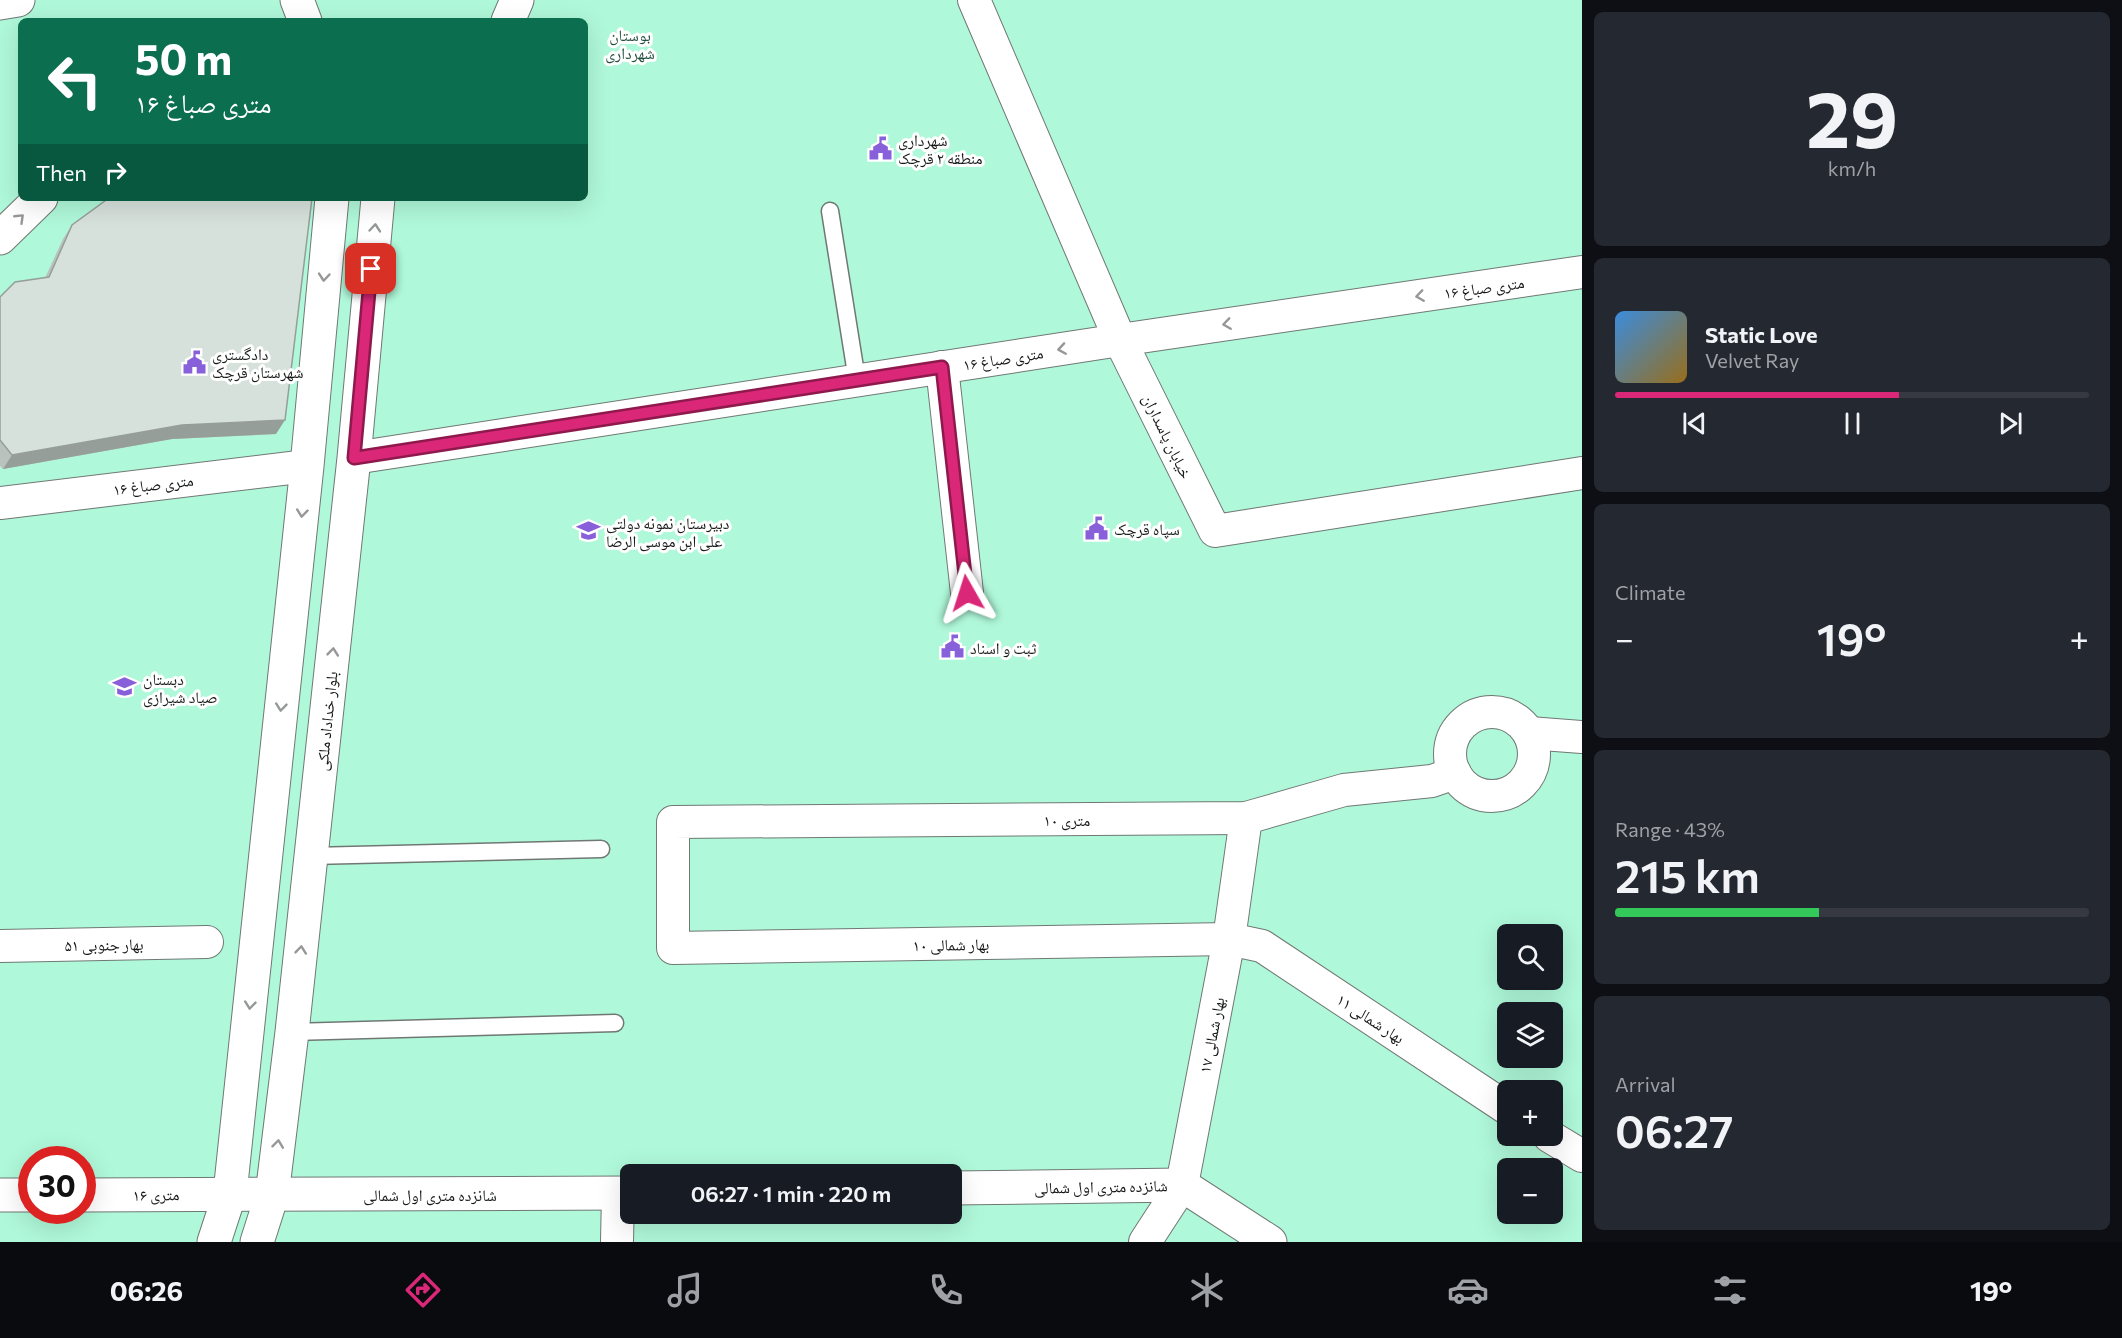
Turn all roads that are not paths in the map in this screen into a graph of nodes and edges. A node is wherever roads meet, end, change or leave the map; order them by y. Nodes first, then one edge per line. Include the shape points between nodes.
1 (18, 0) edge
2 (297, 0) edge
3 (517, 0) edge
4 (974, 0) edge
5 (0, 3) edge
6 (304, 18) edge
7 (509, 18) edge
8 (38, 201) edge
9 (332, 201) edge
10 (378, 201) edge
11 (830, 210) dead end
12 (0, 238) edge
13 (1582, 273) edge
14 (1120, 340) junction
15 (942, 367) junction
16 (857, 380) junction
17 (354, 458) junction
18 (307, 466) junction
19 (1582, 473) edge
20 (0, 503) edge
21 (967, 593) dead end
22 (1529, 733) junction
23 (1582, 737) edge
24 (1455, 773) junction
25 (1245, 818) junction
26 (601, 849) dead end
27 (312, 856) junction
28 (1229, 939) junction
29 (207, 942) dead end
30 (0, 946) edge
31 (673, 948) joint
32 (615, 1023) dead end
33 (292, 1032) junction
34 (1497, 1101) edge
35 (1563, 1129) edge
36 (1582, 1131) edge
37 (1563, 1144) edge
38 (1582, 1156) edge
39 (1182, 1185) junction
40 (962, 1188) edge
41 (230, 1193) junction
42 (620, 1193) edge
43 (0, 1195) edge
44 (18, 1195) edge
45 (96, 1195) edge
46 (272, 1195) junction
47 (620, 1221) edge
48 (214, 1242) edge
49 (257, 1242) edge
50 (617, 1242) edge
51 (1145, 1242) edge
52 (1270, 1242) edge

1 - 5 street
2 - 6 street
3 - 7 street
4 - 14 street, خیابان پاسداران
12 -> 8 street
9 -> 18 street
17 -> 10 street, بلوار خداداد ملکی
11 - 16 lane
13 -> 14 street, ۱۶ متری صباغ
14 -> 15 street, ۱۶ متری صباغ
14 - 19 street, خیابان پاسداران via 1215,531
15 - 16 street, ۱۶ متری صباغ
15 - 21 street
16 - 17 street, ۱۶ متری صباغ
27 -> 17 street, بلوار خداداد ملکی
18 - 20 street, ۱۶ متری صباغ
18 -> 41 street
22 - 23 street
22 - 24 street via 1507,714 1478,713 1456,731 1450,745
22 - 24 street via 1534,760 1530,773 1512,791 1486,795 1473,791
24 - 25 street, ۱۰ متری via 1432,781 1344,790
25 - 28 street, بهار شمالی ۱۷
25 - 31 street, ۱۰ متری via 673,822
26 - 27 lane
33 -> 27 street, بلوار خداداد ملکی
28 - 31 street, بهار شمالی ۱۰
28 - 34 street, بهار شمالی ۱۱ via 1262,946
28 - 39 street, بهار شمالی ۱۷
29 - 30 street, بهار جنوبی ۵۱
32 - 33 lane
46 -> 33 street, بلوار خداداد ملکی
35 - 36 street
37 - 38 street
39 - 40 street, شانزده متری اول شمالی
39 - 51 street, بهار شمالی ۱۷
39 - 52 street, شانزده متری اول شمالی
41 - 45 street, ۱۶ متری
41 - 46 street, شانزده متری اول شمالی
41 - 48 street
42 - 46 street, شانزده متری اول شمالی
43 - 44 street
46 - 49 street, بلوار خداداد ملکی
47 - 50 street

